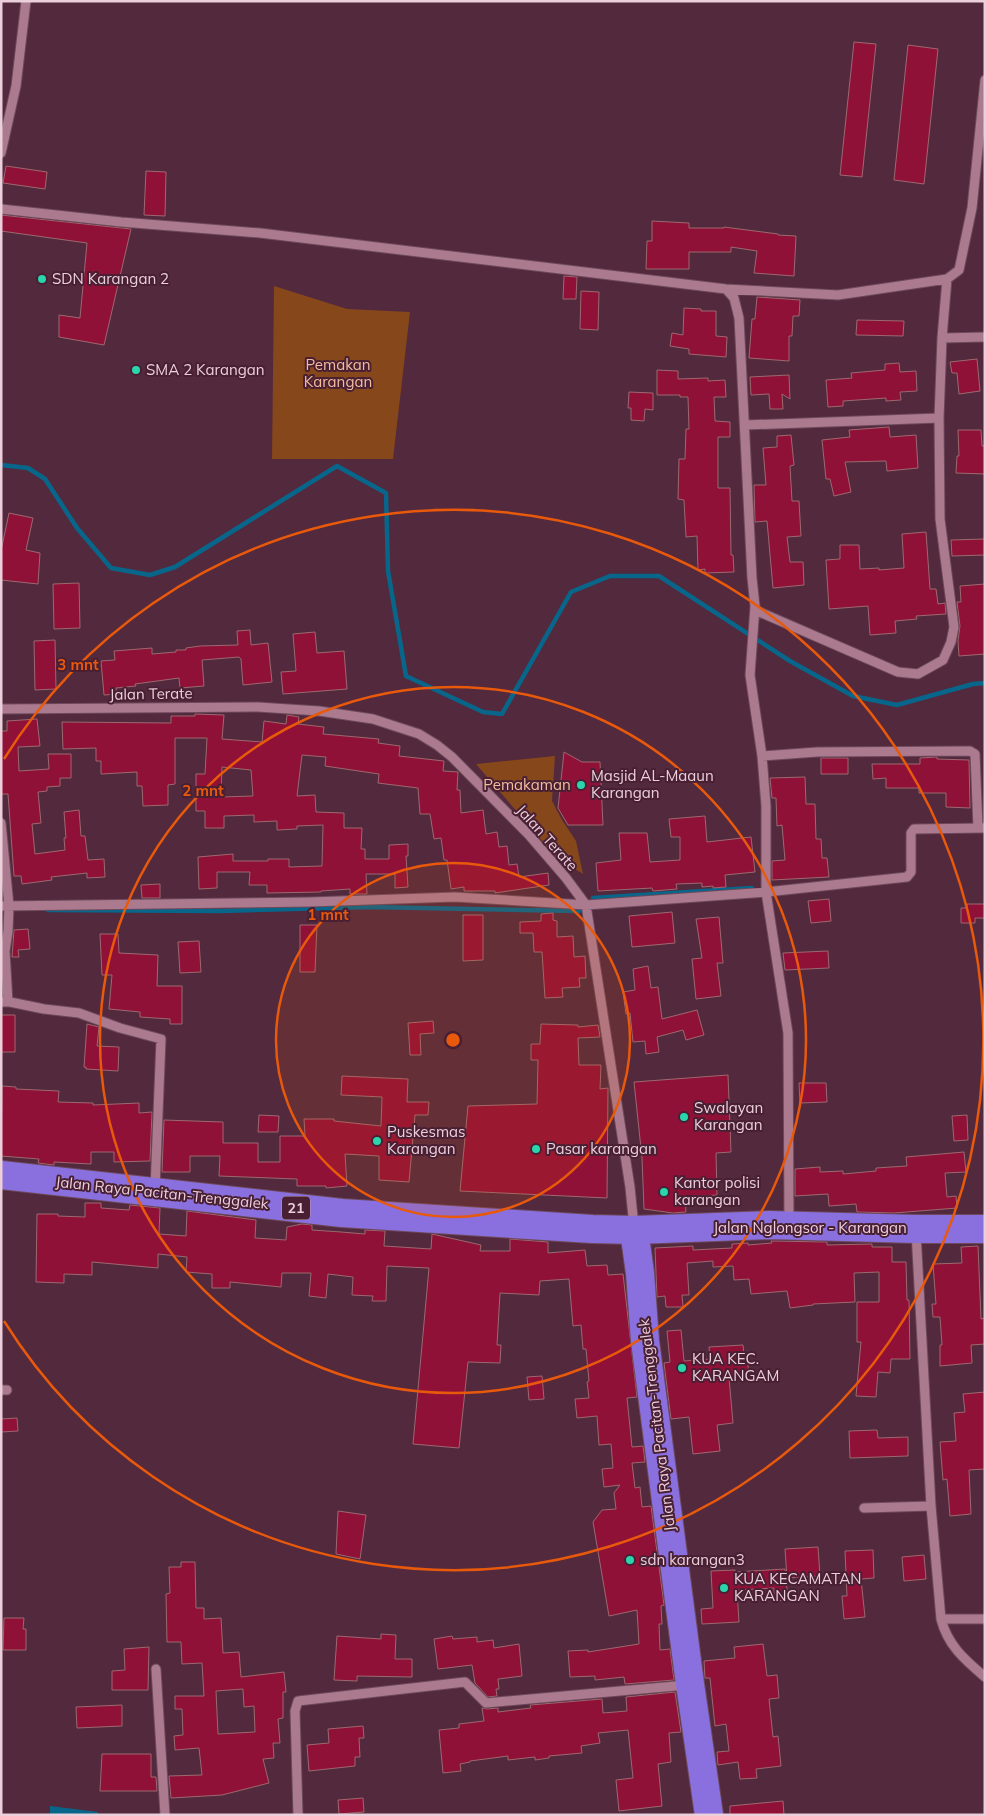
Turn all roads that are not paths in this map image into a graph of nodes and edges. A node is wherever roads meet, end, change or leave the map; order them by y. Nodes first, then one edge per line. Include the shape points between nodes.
1 (26, 1) edge
2 (985, 80) edge
3 (5, 120) edge
4 (1, 153) edge
5 (1, 209) edge
6 (947, 279) junction
7 (726, 288) junction
8 (985, 337) edge
9 (942, 338) junction
10 (939, 418) junction
11 (744, 425) junction
12 (754, 614) junction
13 (1, 709) edge
14 (762, 756) junction
15 (1, 823) edge
16 (981, 828) edge
17 (766, 892) junction
18 (586, 905) junction
19 (7, 909) edge
20 (5, 1002) edge
21 (1, 1175) edge
22 (155, 1192) junction
23 (790, 1226) junction
24 (916, 1229) junction
25 (985, 1229) edge
26 (634, 1230) junction
27 (931, 1506) junction
28 (864, 1508) dead end
29 (941, 1619) junction
30 (985, 1619) edge
31 (156, 1669) dead end
32 (985, 1677) edge
33 (690, 1684) junction
34 (165, 1815) edge
35 (298, 1815) edge
36 (709, 1815) edge

1 - 3 street via 16,86
2 - 6 street via 972,208 959,270
3 - 4 street
5 - 7 street via 260,233
6 - 7 street via 838,296
6 - 9 street
7 - 11 street via 738,308
8 - 9 street
9 - 10 street
10 - 11 street
10 - 12 street via 940,519 954,626 944,660 918,674 898,672
11 - 12 street
12 - 14 street via 750,670
13 - 18 street, Jalan Terate via 258,707 373,719 419,734 452,757 529,835
14 - 16 street via 817,752 970,751 974,754
14 - 17 street via 766,806
15 - 19 street
16 - 17 street via 914,829 911,833 911,872 907,877
17 - 18 street
17 - 23 street via 788,1033
18 - 19 street via 455,897
18 - 26 street, Jalan Terate
19 - 20 street
20 - 22 street via 79,1013 161,1040
21 - 22 highway, Jalan Raya Pacitan-Trenggalek / 21
22 - 26 highway, Jalan Raya Pacitan-Trenggalek / 21 via 342,1213
23 - 24 highway, Jalan Nglongsor - Karangan
23 - 26 highway, Jalan Nglongsor - Karangan
24 - 25 highway, Jalan Nglongsor - Karangan
24 - 27 street
26 - 33 highway, Jalan Raya Pacitan-Trenggalek via 645,1341
27 - 28 street
27 - 29 street
29 - 30 street
29 - 32 street via 944,1631 958,1654
31 - 34 street
33 - 35 street via 486,1703 465,1682 298,1701 295,1711
33 - 36 highway, Jalan Raya Pacitan-Trenggalek

